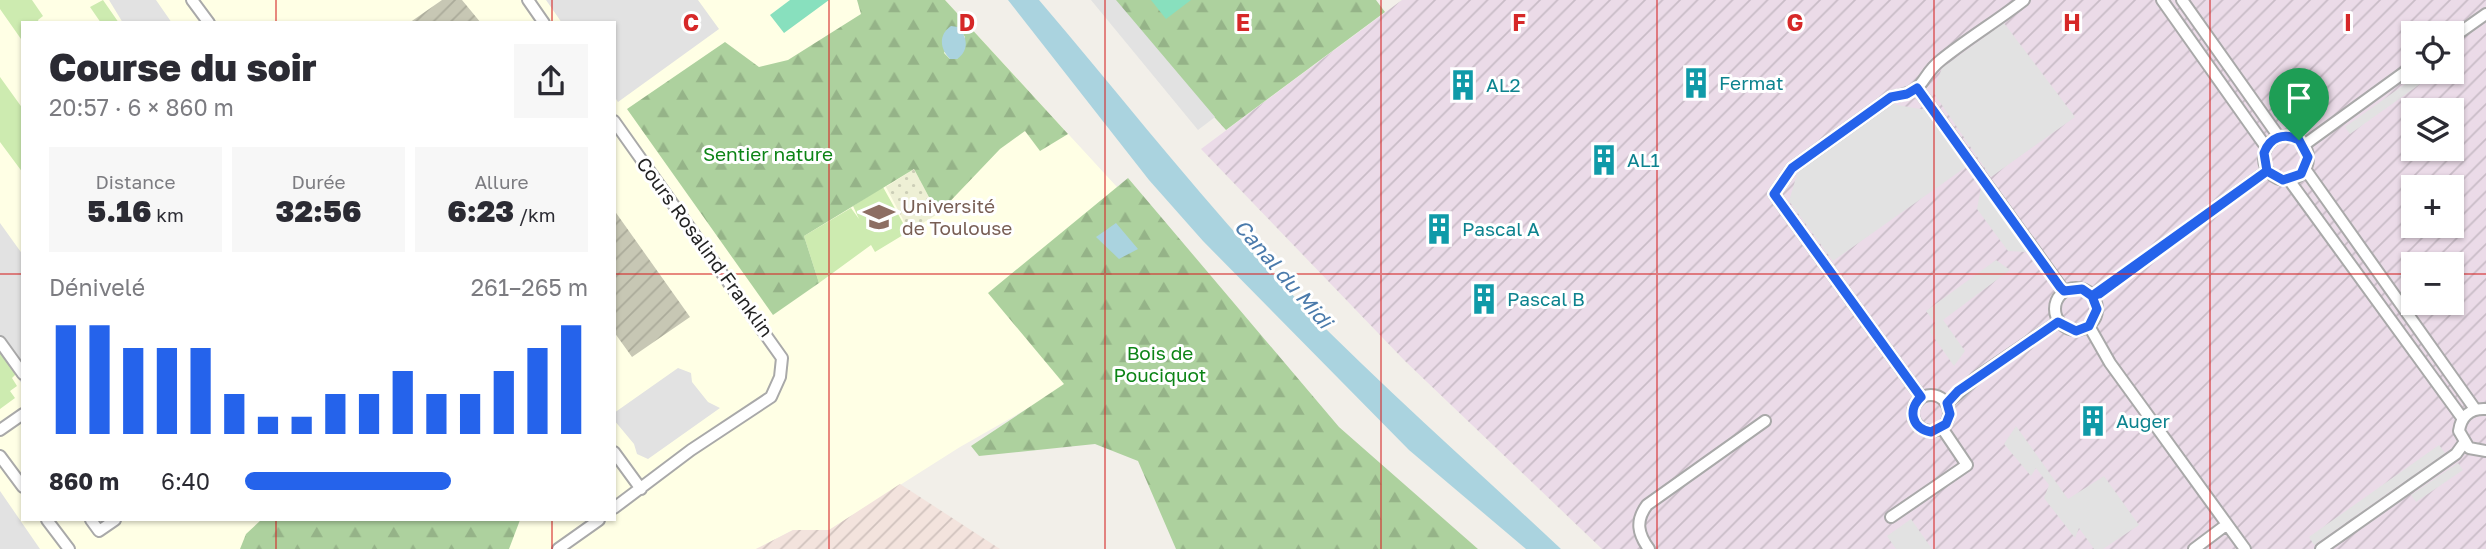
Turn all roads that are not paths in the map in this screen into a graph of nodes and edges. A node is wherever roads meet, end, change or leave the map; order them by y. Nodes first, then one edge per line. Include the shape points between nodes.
1 (192, 0) edge
2 (528, 0) edge
3 (2024, 0) edge
4 (2162, 0) edge
5 (2182, 0) edge
6 (2486, 14) edge
7 (541, 19) edge
8 (208, 21) edge
9 (2464, 30) edge
10 (2401, 75) edge
11 (1917, 88) junction
12 (616, 124) edge
13 (2279, 136) junction
14 (2304, 145) junction
15 (2266, 147) junction
16 (2305, 169) junction
17 (2267, 171) junction
18 (2289, 180) junction
19 (2064, 291) junction
20 (2092, 296) junction
21 (2058, 322) junction
22 (2089, 326) junction
23 (0, 342) edge
24 (21, 371) edge
25 (1921, 397) junction
26 (1947, 403) junction
27 (2481, 409) edge
28 (21, 415) edge
29 (2463, 419) junction
30 (1765, 421) dead end
31 (1942, 428) junction
32 (0, 430) edge
33 (2464, 443) junction
34 (2486, 451) edge
35 (616, 454) edge
36 (0, 456) edge
37 (21, 483) edge
38 (641, 489) junction
39 (616, 507) edge
40 (1891, 517) dead end
41 (48, 521) edge
42 (92, 521) edge
43 (114, 521) edge
44 (597, 521) edge
45 (2227, 525) junction
46 (69, 549) edge
47 (558, 549) edge
48 (1649, 549) edge
49 (2194, 549) edge
50 (2245, 549) edge
51 (2321, 549) edge

1 - 8 street
2 - 7 street
3 - 11 street via 1940,61
4 - 15 street
5 - 13 street
6 - 9 street
10 - 14 street
11 - 19 street
11 - 25 street via 1891,97 1798,164 1774,194
12 - 38 street, Cours Rosalind Franklin via 782,359 771,397
13 - 14 street via 2293,136
13 - 15 street
14 - 16 street
15 - 17 street
16 - 18 street
16 - 27 street
17 - 18 street
17 - 20 street
18 - 29 street
19 - 20 street via 2076,288
19 - 21 street via 2054,309
20 - 22 street via 2097,309
21 - 22 street via 2076,331
21 - 26 street
22 - 45 street via 2110,363
23 - 24 street
25 - 26 street via 1938,396
25 - 31 street via 1912,412 1916,424 1926,431
26 - 31 street via 1950,414
27 - 29 street
28 - 32 street
29 - 33 street via 2459,431
30 - 48 street via 1647,505 1638,527
31 - 40 street via 1967,465
33 - 34 street via 2475,451
33 - 51 street via 2456,454
35 - 38 street
36 - 37 street
38 - 39 street
41 - 46 street
42 - 43 street via 99,531
44 - 47 street
45 - 49 street
45 - 50 street

